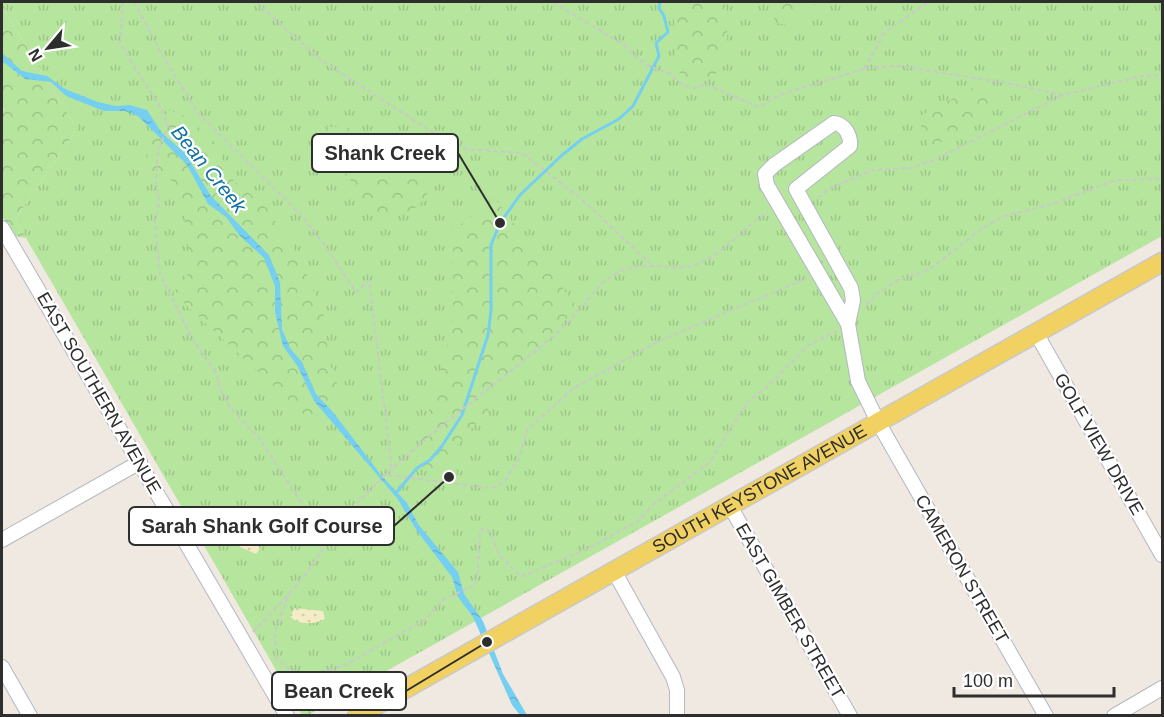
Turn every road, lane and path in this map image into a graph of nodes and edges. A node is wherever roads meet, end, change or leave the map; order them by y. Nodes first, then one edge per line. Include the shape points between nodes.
1 (123, 2) edge
2 (134, 2) edge
3 (256, 2) edge
4 (553, 2) edge
5 (928, 2) edge
6 (864, 69) junction
7 (1162, 75) edge
8 (1062, 95) junction
9 (1162, 179) edge
10 (796, 189) junction
11 (818, 198) dead end
12 (771, 206) junction
13 (2, 228) edge
14 (1162, 262) edge
15 (651, 264) junction
16 (812, 275) dead end
17 (866, 306) dead end
18 (844, 327) junction
19 (1036, 333) junction
20 (878, 422) junction
21 (140, 462) junction
22 (392, 470) junction
23 (388, 475) junction
24 (730, 506) junction
25 (329, 537) junction
26 (2, 540) edge
27 (1162, 555) edge
28 (614, 571) junction
29 (290, 591) junction
30 (250, 635) dead end
31 (2, 667) edge
32 (1162, 688) edge
33 (30, 716) edge
34 (287, 716) edge
35 (357, 716) edge
36 (677, 716) edge
37 (850, 716) edge
38 (1046, 716) edge
39 (1114, 716) edge

1 - 25 path via 120,44 161,108 168,126 156,182 156,256 160,274 193,340 216,374 229,406 259,438
2 - 22 path via 199,114 301,215 356,292 369,280
3 - 15 path via 321,60 449,143 467,149 522,153
4 - 6 path via 624,45 646,65 670,74 683,85 694,88 705,84 759,107 779,95
5 - 6 path via 885,32
6 - 8 path via 900,66
7 - 8 path
8 - 11 path via 934,160 911,168 873,170 832,187
9 - 17 path via 1116,180 1049,205 1001,217 924,272 898,280 878,293
10 - 12 street
10 - 12 street via 850,146 851,139 839,123 826,128 765,174
10 - 18 street via 851,288 853,300
12 - 15 path via 702,261 684,267
12 - 18 street
13 - 21 street, EAST SOUTHERN AVENUE
14 - 19 main road, SOUTH KEYSTONE AVENUE
15 - 22 path via 624,270 608,279 559,331
16 - 23 path via 659,341 574,388 528,429 512,472 497,487
18 - 20 street, CAMERON STREET via 858,381
18 - 29 path via 809,345 748,401 709,463 639,520 593,546 521,577 500,556 489,531 483,528 477,579 467,589 443,600 426,619 349,663 308,674 290,670 276,658 273,648 281,610
19 - 20 main road, SOUTH KEYSTONE AVENUE
19 - 27 street, GOLF VIEW DRIVE
20 - 24 main road, SOUTH KEYSTONE AVENUE
20 - 38 street, CAMERON STREET
21 - 26 street
21 - 34 street, EAST SOUTHERN AVENUE
22 - 23 path
23 - 25 path via 358,502
24 - 28 main road, SOUTH KEYSTONE AVENUE
24 - 37 street, EAST GIMBER STREET
25 - 29 path
28 - 35 main road, SOUTH KEYSTONE AVENUE
28 - 36 street via 672,677 677,690
29 - 30 path
31 - 33 street
32 - 39 street

